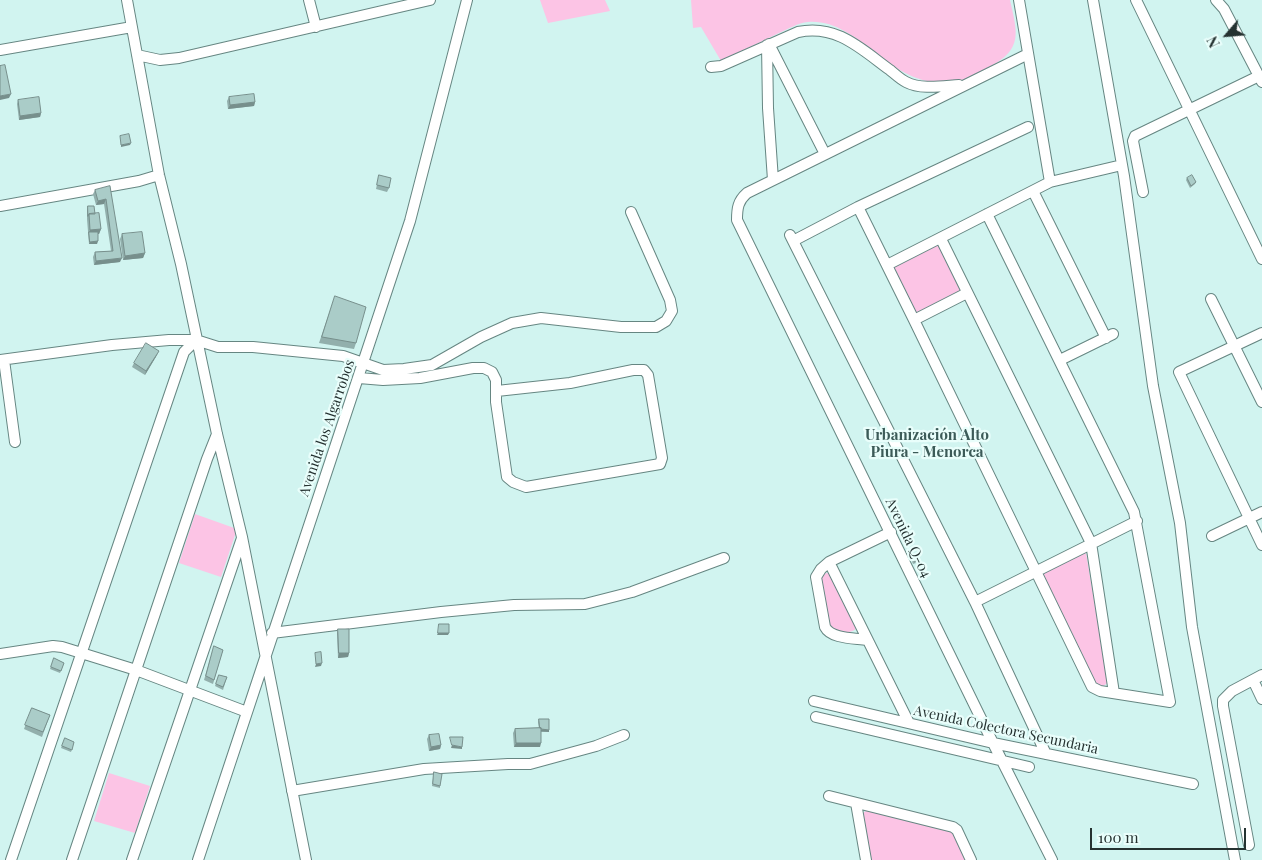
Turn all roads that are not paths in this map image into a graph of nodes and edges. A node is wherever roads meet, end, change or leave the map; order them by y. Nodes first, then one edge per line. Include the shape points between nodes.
1 (127, 0) edge
2 (309, 0) edge
3 (430, 0) edge
4 (467, 0) edge
5 (1019, 0) edge
6 (1092, 0) edge
7 (1136, 0) edge
8 (1216, 0) edge
9 (132, 27) junction
10 (316, 27) junction
11 (768, 44) junction
12 (0, 50) edge
13 (1028, 54) junction
14 (137, 55) junction
15 (711, 67) dead end
16 (1260, 79) edge
17 (965, 85) junction
18 (1190, 110) junction
19 (1028, 127) dead end
20 (825, 154) junction
21 (1122, 165) junction
22 (159, 175) junction
23 (772, 180) junction
24 (1050, 182) junction
25 (1033, 190) junction
26 (1143, 192) dead end
27 (0, 206) edge
28 (858, 208) junction
29 (631, 212) dead end
30 (987, 214) junction
31 (941, 239) junction
32 (1262, 259) edge
33 (887, 265) junction
34 (967, 293) junction
35 (1211, 299) dead end
36 (914, 320) junction
37 (1262, 333) edge
38 (196, 340) junction
39 (1234, 345) junction
40 (2, 360) edge
41 (1060, 360) junction
42 (364, 364) junction
43 (359, 378) junction
44 (497, 391) junction
45 (1262, 402) edge
46 (217, 434) junction
47 (15, 442) dead end
48 (1262, 512) edge
49 (1249, 518) junction
50 (1136, 522) junction
51 (890, 532) junction
52 (1212, 536) dead end
53 (242, 537) junction
54 (1091, 543) junction
55 (1262, 545) edge
56 (724, 558) dead end
57 (829, 562) junction
58 (1036, 571) junction
59 (975, 602) junction
60 (272, 633) junction
61 (867, 640) junction
62 (81, 652) junction
63 (0, 654) edge
64 (265, 657) junction
65 (136, 670) junction
66 (1257, 678) edge
67 (189, 691) junction
68 (1114, 693) junction
69 (1262, 699) edge
70 (814, 700) dead end
71 (247, 712) junction
72 (816, 717) dead end
73 (909, 723) junction
74 (624, 735) dead end
75 (993, 743) junction
76 (1046, 754) junction
77 (1003, 761) junction
78 (1029, 767) dead end
79 (1193, 784) dead end
80 (292, 791) junction
81 (829, 796) dead end
82 (856, 803) junction
83 (1249, 845) dead end
84 (11, 860) edge
85 (72, 860) edge
86 (132, 860) edge
87 (198, 860) edge
88 (306, 860) edge
89 (866, 860) edge
90 (971, 860) edge
91 (1052, 860) edge
92 (1235, 860) edge

1 - 9 street
2 - 10 street
3 - 10 street
4 - 42 street, Avenida los Algarrobos via 410,221
5 - 13 street
6 - 21 street
7 - 18 street
8 - 16 street via 1224,9
9 - 12 street
9 - 14 street
10 - 14 street via 179,58 160,60
11 - 15 street via 721,66
11 - 17 street via 811,29 828,31 850,40 907,82 932,87
11 - 20 street
11 - 23 street
13 - 17 street
13 - 24 street
14 - 22 street
16 - 18 street
17 - 20 street
18 - 26 street via 1135,136 1132,141
18 - 32 street
19 - 28 street
20 - 23 street
21 - 24 street
21 - 92 street via 1153,386 1180,523 1192,627
22 - 27 street
22 - 38 street
23 - 51 street, Avenida Q-04 via 740,199 737,220
24 - 25 street
25 - 30 street
25 - 41 street via 1109,336
28 - 33 street
28 - 59 street via 791,238
29 - 42 street via 670,300 672,312 656,327 621,327 541,318 498,328 432,365 383,370
30 - 31 street
30 - 41 street
31 - 33 street
31 - 34 street
33 - 36 street
34 - 36 street
34 - 54 street
35 - 39 street
36 - 58 street
37 - 39 street
38 - 40 street via 112,345
38 - 42 street via 218,347 253,347 343,356
38 - 46 street
38 - 62 street via 184,352 98,590
39 - 45 street
39 - 49 street via 1179,372
40 - 47 street
41 - 50 street
42 - 43 street, Avenida los Algarrobos
43 - 44 street via 420,378 484,368 492,372
43 - 60 street, Avenida los Algarrobos
44 - 44 street via 507,477 513,482 526,487 660,464 660,443 648,375 644,370
46 - 53 street
46 - 65 street
48 - 49 street
49 - 52 street
49 - 55 street
50 - 54 street
50 - 68 street via 1170,702
51 - 57 street
51 - 75 street, Avenida Q-04
53 - 64 street
53 - 67 street
54 - 58 street
54 - 68 street
56 - 60 street via 632,592 585,604 514,605
57 - 61 street
57 - 61 street via 816,577 825,627 836,636
58 - 59 street
58 - 68 street via 1092,687
59 - 76 street
60 - 64 street, Avenida los Algarrobos
61 - 73 street
62 - 63 street via 53,646
62 - 65 street
62 - 84 street
64 - 71 street, Avenida los Algarrobos
64 - 80 street
65 - 67 street
65 - 85 street
66 - 69 street
66 - 83 street via 1232,691 1223,700
67 - 71 street
67 - 86 street
70 - 73 street, Avenida Colectora Secundaria
71 - 87 street, Avenida los Algarrobos
72 - 77 street, Avenida Colectora Secundaria
73 - 75 street, Avenida Colectora Secundaria
74 - 80 street via 530,764 424,768
75 - 76 street, Avenida Colectora Secundaria
75 - 77 street, Avenida Q-04
76 - 79 street, Avenida Colectora Secundaria
77 - 78 street, Avenida Colectora Secundaria
77 - 91 street, Avenida Q-04
80 - 88 street
81 - 82 street
82 - 89 street
82 - 90 street via 953,827

